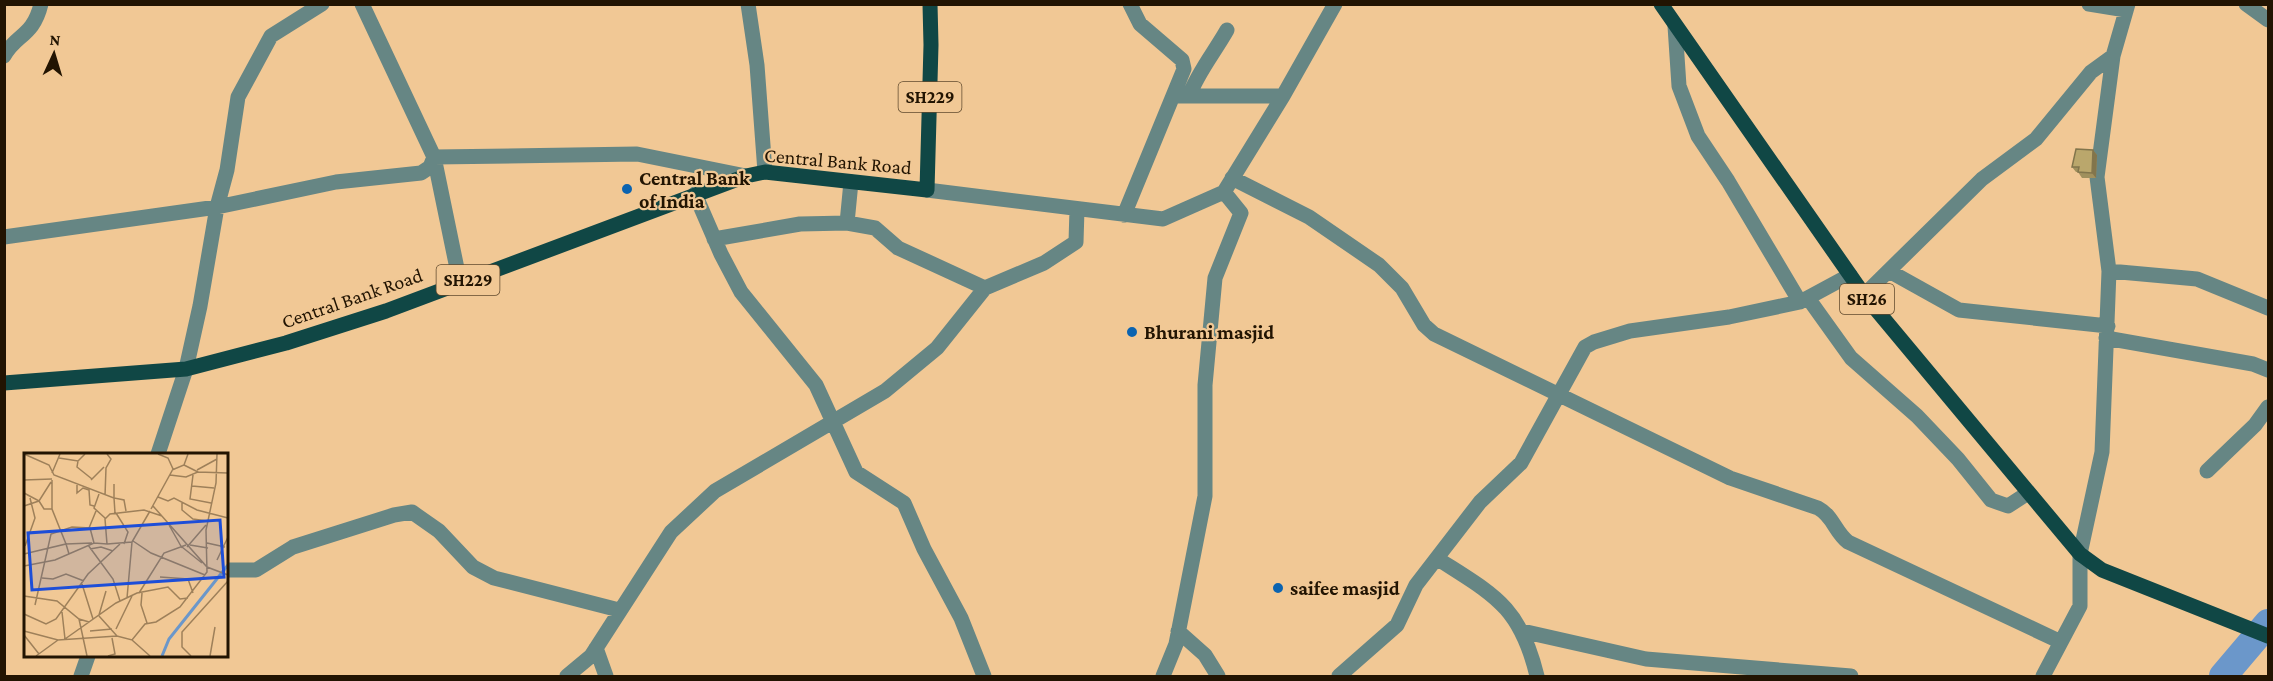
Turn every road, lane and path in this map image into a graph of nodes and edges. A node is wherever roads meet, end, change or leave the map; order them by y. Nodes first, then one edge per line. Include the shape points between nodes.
1 (41, 4) edge
2 (322, 4) edge
3 (362, 4) edge
4 (748, 4) edge
5 (930, 4) edge
6 (1130, 4) edge
7 (1335, 4) edge
8 (1661, 4) edge
9 (2089, 4) edge
10 (2246, 4) edge
11 (2127, 7) edge
12 (2268, 20) edge
13 (1676, 26) junction
14 (1227, 30) dead end
15 (4, 56) edge
16 (2113, 56) junction
17 (1182, 96) junction
18 (1283, 96) junction
19 (434, 157) junction
20 (765, 172) junction
21 (746, 176) junction
22 (1232, 178) junction
23 (851, 182) junction
24 (927, 190) junction
25 (1224, 192) junction
26 (695, 194) junction
27 (217, 207) junction
28 (1077, 209) junction
29 (1124, 215) junction
30 (847, 223) junction
31 (4, 237) edge
32 (714, 239) junction
33 (1889, 271) junction
34 (2109, 271) junction
35 (1850, 274) junction
36 (460, 283) junction
37 (985, 288) junction
38 (1864, 295) junction
39 (1804, 300) junction
40 (2268, 308) edge
41 (2107, 332) junction
42 (186, 369) junction
43 (2268, 370) edge
44 (4, 383) edge
45 (1559, 397) junction
46 (2268, 407) edge
47 (833, 421) junction
48 (158, 453) edge
49 (2207, 471) dead end
50 (2028, 493) junction
51 (2080, 554) junction
52 (1438, 559) junction
53 (228, 570) edge
54 (619, 610) junction
55 (1178, 631) junction
56 (1522, 631) junction
57 (2268, 636) edge
58 (2061, 642) junction
59 (596, 648) junction
60 (88, 657) edge
61 (81, 676) edge
62 (567, 676) edge
63 (606, 676) edge
64 (984, 676) edge
65 (1163, 676) edge
66 (1218, 676) edge
67 (1339, 676) edge
68 (1537, 676) edge
69 (1851, 676) edge
70 (2043, 676) edge

1 - 15 street via 30,31
2 - 27 street via 271,36 253,64 238,97
3 - 19 street
4 - 20 street via 758,64
5 - 24 main road, SH229
6 - 17 street via 1140,24 1184,64
7 - 18 street
8 - 13 main road, SH26
9 - 11 street
10 - 12 street
11 - 16 street
13 - 35 main road, SH26
13 - 39 street via 1678,86 1698,136
14 - 17 street via 1209,63
16 - 33 street via 2091,72 2036,139 1982,179
16 - 34 street via 2097,177
17 - 18 street
17 - 29 street
18 - 22 street
19 - 21 street via 637,154
19 - 27 street via 430,167 421,173 336,182
19 - 36 street
20 - 21 main road, Central Bank Road / SH229
20 - 23 main road, Central Bank Road / SH229
21 - 26 main road, Central Bank Road / SH229
22 - 25 street
22 - 45 street via 1309,217 1379,265 1402,288 1424,325 1434,334
23 - 24 main road, Central Bank Road / SH229
23 - 30 street
24 - 28 street, Central Bank Road
25 - 29 street, Central Bank Road via 1163,219
25 - 55 street via 1241,213 1215,278 1205,385 1205,496
26 - 32 street
26 - 36 main road, Central Bank Road / SH229
27 - 31 street
27 - 42 street
28 - 29 street, Central Bank Road
28 - 37 street via 1076,242 1044,263
30 - 32 street via 800,224
30 - 37 street via 875,228 897,248
32 - 47 street via 741,292 816,385
33 - 38 street
33 - 41 street via 1959,310
34 - 40 street via 2197,279
34 - 41 street
35 - 38 main road, SH26
35 - 39 street
36 - 42 main road, Central Bank Road / SH229 via 297,340
37 - 47 street via 937,348 885,392
38 - 50 main road, SH26
39 - 45 street via 1729,317 1630,331 1594,342 1585,347
39 - 50 street via 1851,358 1917,416 1991,500 2008,506
41 - 43 street
41 - 51 street via 2102,452
42 - 44 main road, Central Bank Road / SH229
42 - 48 street
45 - 52 street via 1521,463 1480,502
45 - 58 street via 1730,478 1818,508 1830,515 1848,542
46 - 49 street via 2255,425
47 - 54 street via 715,491 671,532
47 - 64 street via 856,472 904,504 961,618
50 - 51 main road, SH26
51 - 57 main road, SH26 via 2102,570
51 - 58 street via 2080,606
52 - 56 street via 1496,596
52 - 67 street via 1416,585 1397,625
53 - 54 street via 256,570 293,547 412,512 432,525 481,572
54 - 59 street
55 - 65 street
55 - 66 street via 1205,655
56 - 68 street
56 - 69 street via 1646,659
58 - 70 street
59 - 62 street
59 - 63 street
60 - 61 street

